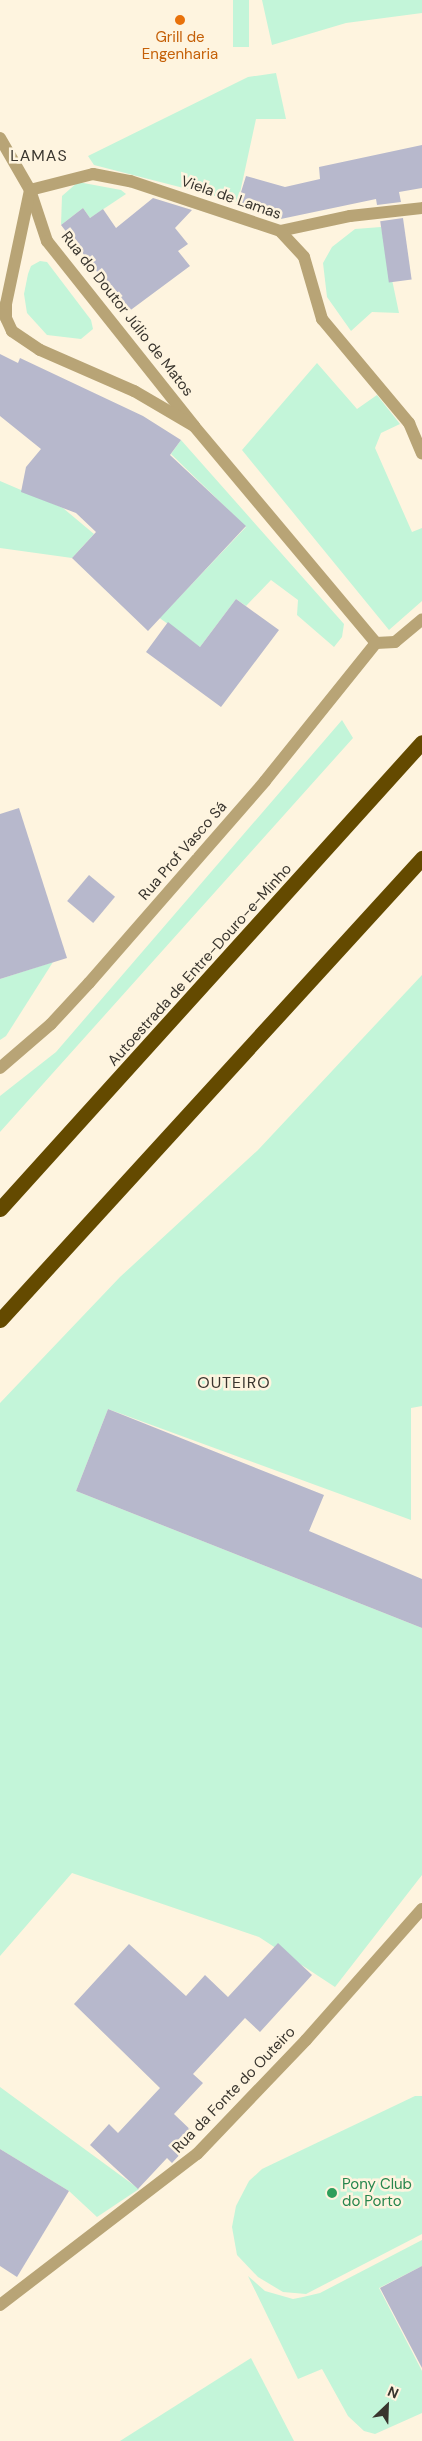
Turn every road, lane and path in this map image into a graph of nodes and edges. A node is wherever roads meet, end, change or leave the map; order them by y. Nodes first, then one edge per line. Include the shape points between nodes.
1 (0, 138) edge
2 (30, 190) junction
3 (422, 208) edge
4 (280, 231) junction
5 (194, 426) junction
6 (422, 453) edge
7 (422, 619) edge
8 (376, 643) junction
9 (422, 742) edge
10 (422, 858) edge
11 (0, 1068) edge
12 (0, 1209) edge
13 (0, 1320) edge
14 (422, 1910) edge
15 (0, 2305) edge

1 - 2 street, Rua do Doutor Júlio de Matos
2 - 4 street, Viela de Lamas via 93,174 130,181
2 - 5 street, Rua do Doutor Júlio de Matos via 47,241
2 - 5 street, Rua do Doutor Júlio de Matos via 6,304 6,318 12,331 40,350 134,391
3 - 4 street via 350,216
4 - 6 street, Viela de Lamas via 304,257 322,319 409,423
5 - 8 street, Rua do Doutor Júlio de Matos
7 - 8 street via 396,642
8 - 11 street, Rua Prof Vasco Sá via 265,782 88,983 51,1024
9 - 12 highway, Autoestrada de Entre-Douro-e-Minho
10 - 13 highway
14 - 15 street, Rua da Fonte do Outeiro via 306,2040 197,2154

